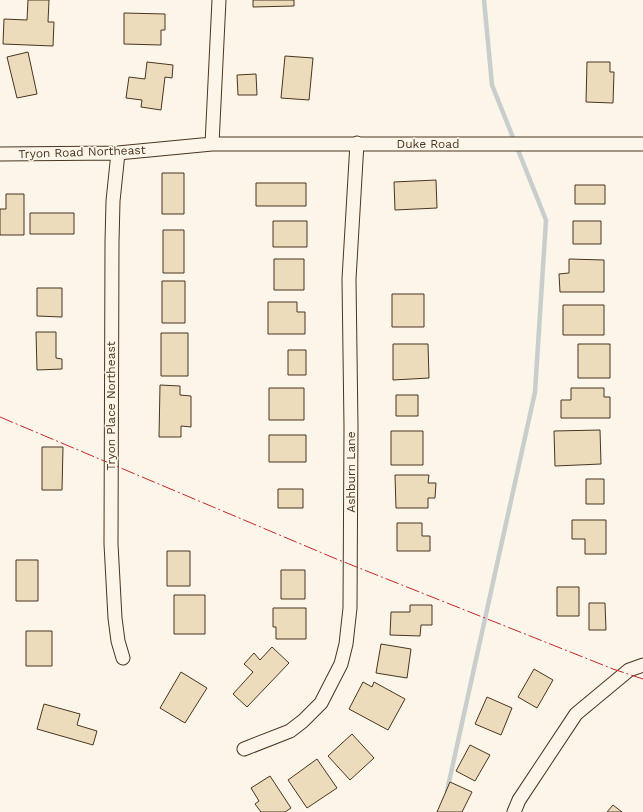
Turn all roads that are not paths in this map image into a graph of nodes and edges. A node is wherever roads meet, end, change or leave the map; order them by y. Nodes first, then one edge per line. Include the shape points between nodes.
1 (220, 0) edge
2 (357, 143) junction
3 (212, 144) junction
4 (643, 144) edge
5 (118, 153) junction
6 (0, 154) edge
7 (123, 658) dead end
8 (643, 665) edge
9 (244, 749) dead end
10 (514, 812) edge

1 - 3 street
2 - 3 street, Duke Road
2 - 4 street, Duke Road
2 - 9 street, Ashburn Lane via 349,279 350,608 346,644 341,664 321,703 290,731
3 - 5 street, Tryon Road Northeast
5 - 6 street, Tryon Road Northeast
5 - 7 street, Tryon Place Northeast via 112,242 111,544 115,618
8 - 10 street via 629,670 576,714 519,800

